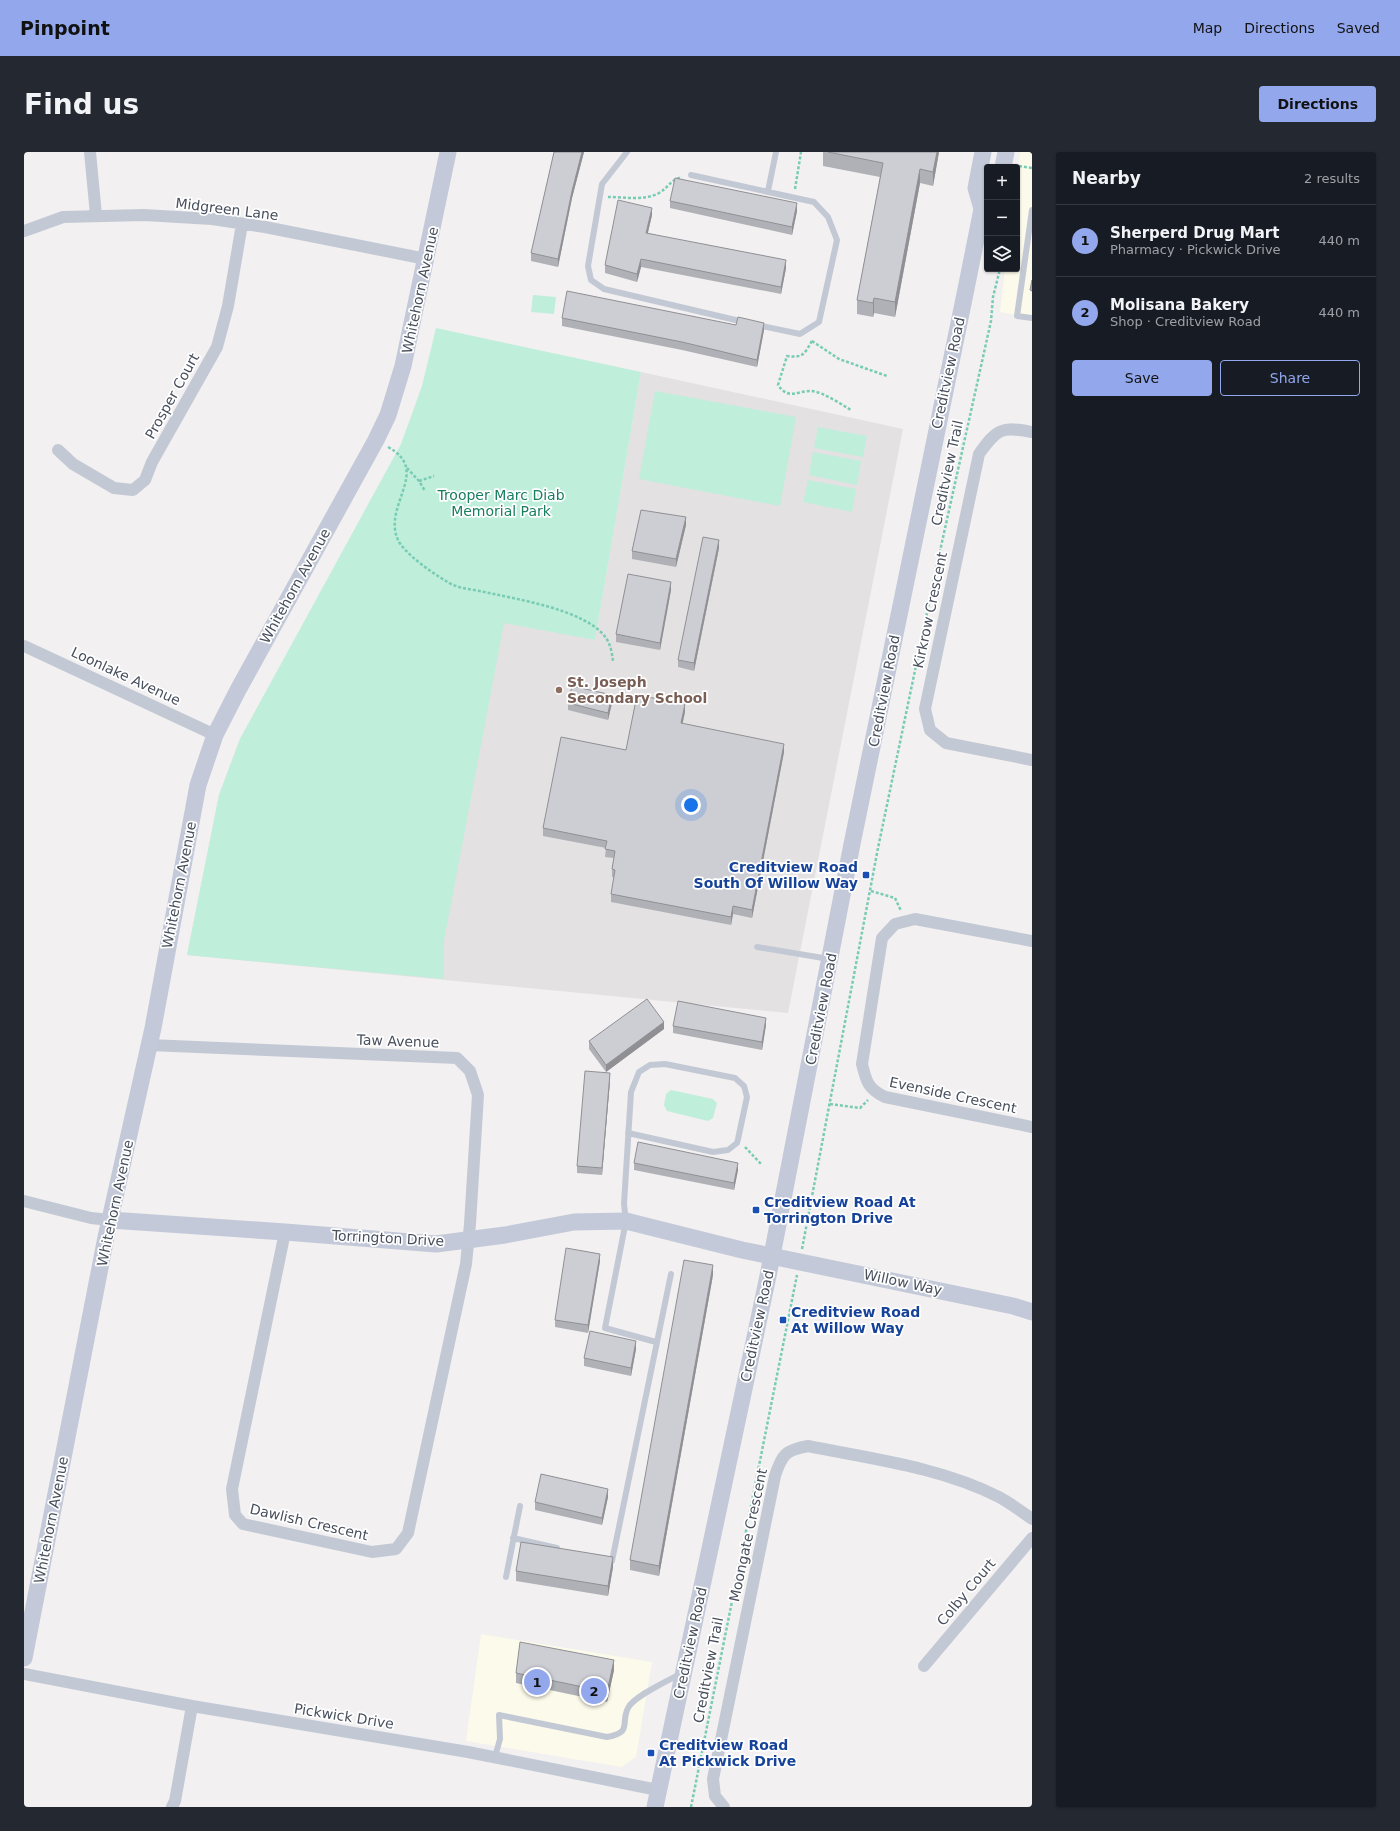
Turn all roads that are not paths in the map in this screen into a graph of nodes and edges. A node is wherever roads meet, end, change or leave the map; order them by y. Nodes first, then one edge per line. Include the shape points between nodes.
1 (90, 152) edge
2 (448, 152) edge
3 (628, 152) edge
4 (776, 152) edge
5 (983, 152) edge
6 (1006, 152) edge
7 (1010, 164) edge
8 (691, 175) road end
9 (768, 191) junction
10 (984, 207) edge
11 (1032, 210) edge
12 (96, 216) junction
13 (242, 224) junction
14 (24, 232) edge
15 (426, 260) junction
16 (1032, 318) edge
17 (1032, 432) edge
18 (58, 450) dead end
19 (24, 646) edge
20 (215, 734) junction
21 (1032, 760) edge
22 (1032, 941) edge
23 (757, 947) dead end
24 (830, 960) junction
25 (149, 1046) junction
26 (1032, 1127) edge
27 (628, 1133) junction
28 (24, 1201) edge
29 (110, 1220) junction
30 (626, 1222) junction
31 (285, 1232) junction
32 (469, 1239) junction
33 (772, 1255) junction
34 (671, 1274) dead end
35 (1032, 1312) edge
36 (656, 1342) junction
37 (520, 1506) dead end
38 (1032, 1518) edge
39 (513, 1538) junction
40 (1032, 1538) edge
41 (566, 1550) edge
42 (604, 1559) edge
43 (506, 1577) dead end
44 (24, 1658) edge
45 (924, 1666) dead end
46 (683, 1672) junction
47 (24, 1674) edge
48 (192, 1706) junction
49 (495, 1757) junction
50 (658, 1790) junction
51 (172, 1807) edge
52 (655, 1807) edge
53 (724, 1807) edge

1 - 12 street
2 - 15 street, Whitehorn Avenue
3 - 9 lane via 602,184 588,266 592,280 604,289 800,334 819,322 837,240 828,217 814,202
4 - 9 lane
5 - 10 street, Creditview Road via 976,188
6 - 7 street
8 - 9 lane
10 - 24 street, Creditview Road via 907,569
11 - 16 lane via 1017,316
12 - 13 street, Midgreen Lane via 144,215 212,219
12 - 14 street, Midgreen Lane via 64,217
13 - 15 street, Midgreen Lane
13 - 18 street, Prosper Court via 228,306 217,347 152,462 145,480 133,490 114,488 73,464
15 - 20 street, Whitehorn Avenue via 404,366 388,415
17 - 21 street, Kirkrow Crescent via 1012,428 993,434 979,454 925,709 930,730 946,743
19 - 20 street, Loonlake Avenue
20 - 25 street, Whitehorn Avenue via 198,785
22 - 26 street, Evenside Crescent via 915,919 895,924 882,938 862,1064 867,1083 876,1093 885,1097
23 - 24 lane
24 - 33 street, Creditview Road
25 - 29 street, Whitehorn Avenue
25 - 32 street, Taw Avenue via 457,1058 470,1071 478,1095
27 - 27 lane via 631,1092 639,1072 650,1065 665,1064 735,1078 744,1086 748,1097 737,1143 728,1150 713,1152
27 - 30 lane via 624,1204
28 - 29 street, Torrington Drive via 91,1218
29 - 31 street, Torrington Drive
29 - 44 street, Whitehorn Avenue
30 - 32 street, Torrington Drive via 574,1222
30 - 33 street, Torrington Drive
30 - 36 lane via 605,1328
31 - 32 street, Torrington Drive via 436,1244
31 - 32 street, Dawlish Crescent via 232,1489 235,1515 243,1524 372,1552 396,1549 408,1533 466,1264
33 - 35 street, Willow Way
33 - 46 street, Creditview Road
34 - 36 lane
36 - 42 lane via 612,1561
37 - 39 lane
38 - 53 street, Moongate Crescent via 999,1497 926,1470 808,1446 786,1452 775,1476 713,1780 715,1796
39 - 41 lane
39 - 43 lane
40 - 45 street, Colby Court
46 - 49 lane via 635,1700 628,1708 621,1733 607,1737 499,1716 500,1739
46 - 50 street, Creditview Road
47 - 48 street, Pickwick Drive
48 - 49 street, Pickwick Drive
48 - 51 street
49 - 50 street, Pickwick Drive
50 - 52 street, Creditview Road

